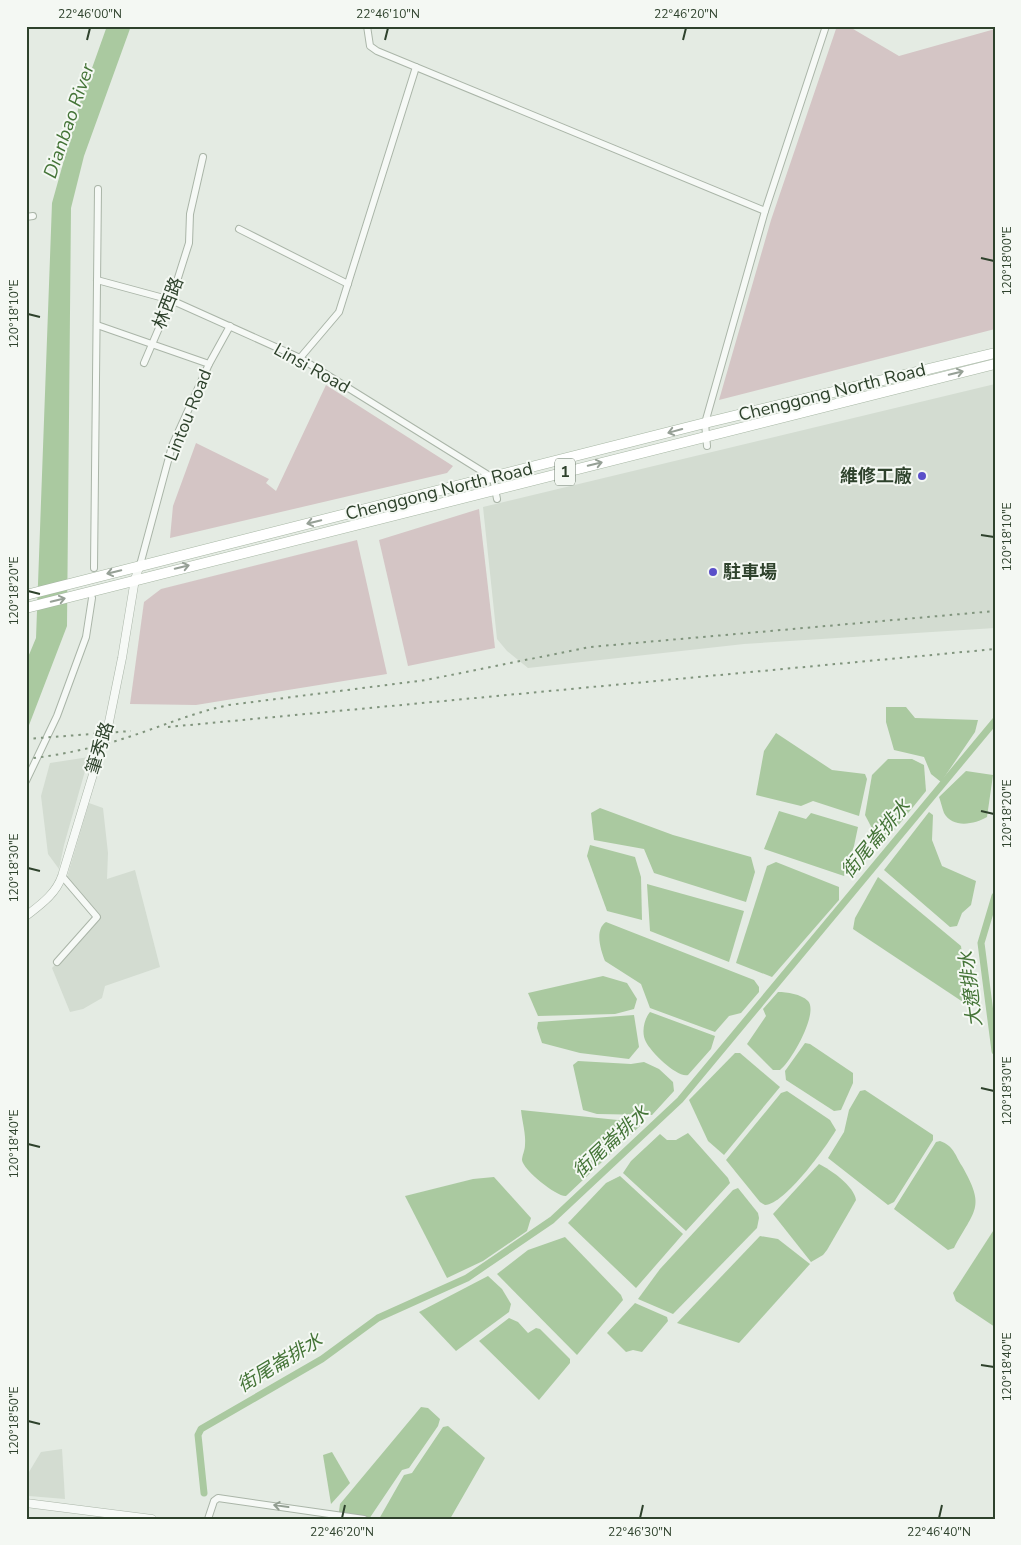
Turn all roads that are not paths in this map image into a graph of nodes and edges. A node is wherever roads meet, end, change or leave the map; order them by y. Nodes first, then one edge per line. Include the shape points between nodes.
1 (366, 26) edge
2 (826, 26) edge
3 (416, 67) junction
4 (203, 157) dead end
5 (98, 189) dead end
6 (765, 212) junction
7 (239, 229) dead end
8 (98, 280) junction
9 (348, 284) junction
10 (171, 300) junction
11 (97, 325) junction
12 (230, 326) junction
13 (151, 344) junction
14 (995, 353) edge
15 (300, 358) junction
16 (144, 362) dead end
17 (209, 364) junction
18 (995, 364) edge
19 (705, 423) junction
20 (706, 441) junction
21 (493, 478) junction
22 (497, 494) junction
23 (140, 565) junction
24 (94, 568) dead end
25 (135, 579) junction
26 (26, 595) edge
27 (91, 595) junction
28 (26, 608) edge
29 (26, 781) edge
30 (62, 876) junction
31 (26, 916) edge
32 (57, 962) dead end
33 (26, 1503) edge
34 (152, 1519) edge
35 (208, 1519) edge
36 (364, 1519) edge

1 - 3 street via 370,46
2 - 6 street
3 - 6 street
3 - 9 street
4 - 10 street, 林西路 via 190,214 189,243
5 - 8 street
6 - 19 street
7 - 9 street
8 - 10 street, Linsi Road
8 - 11 street
9 - 15 street via 339,312
10 - 12 street, Linsi Road
10 - 13 street, 林西路
11 - 13 street
11 - 24 street
12 - 15 street, Linsi Road
12 - 17 street, Lintou Road
13 - 16 street, 林西路
13 - 17 street
14 - 19 main road, Chenggong North Road / 1
15 - 21 street, Linsi Road
17 - 23 street, Lintou Road via 172,446
20 -> 18 main road, Chenggong North Road / 1
19 - 20 street
19 -> 21 main road, Chenggong North Road / 1
22 -> 20 main road, Chenggong North Road / 1
21 - 22 street
21 -> 23 main road, Chenggong North Road / 1
25 -> 22 main road, Chenggong North Road / 1
23 - 25 street, 筆秀路
23 -> 26 main road, Chenggong North Road / 1
25 - 27 main road, Chenggong North Road / 1
25 - 30 street, 筆秀路 via 109,722
28 -> 27 main road, 1
27 - 29 street via 86,636 57,716
30 - 31 street, 筆秀路 via 48,897
30 - 32 street via 97,916
33 - 34 street
36 -> 35 street via 218,1498

